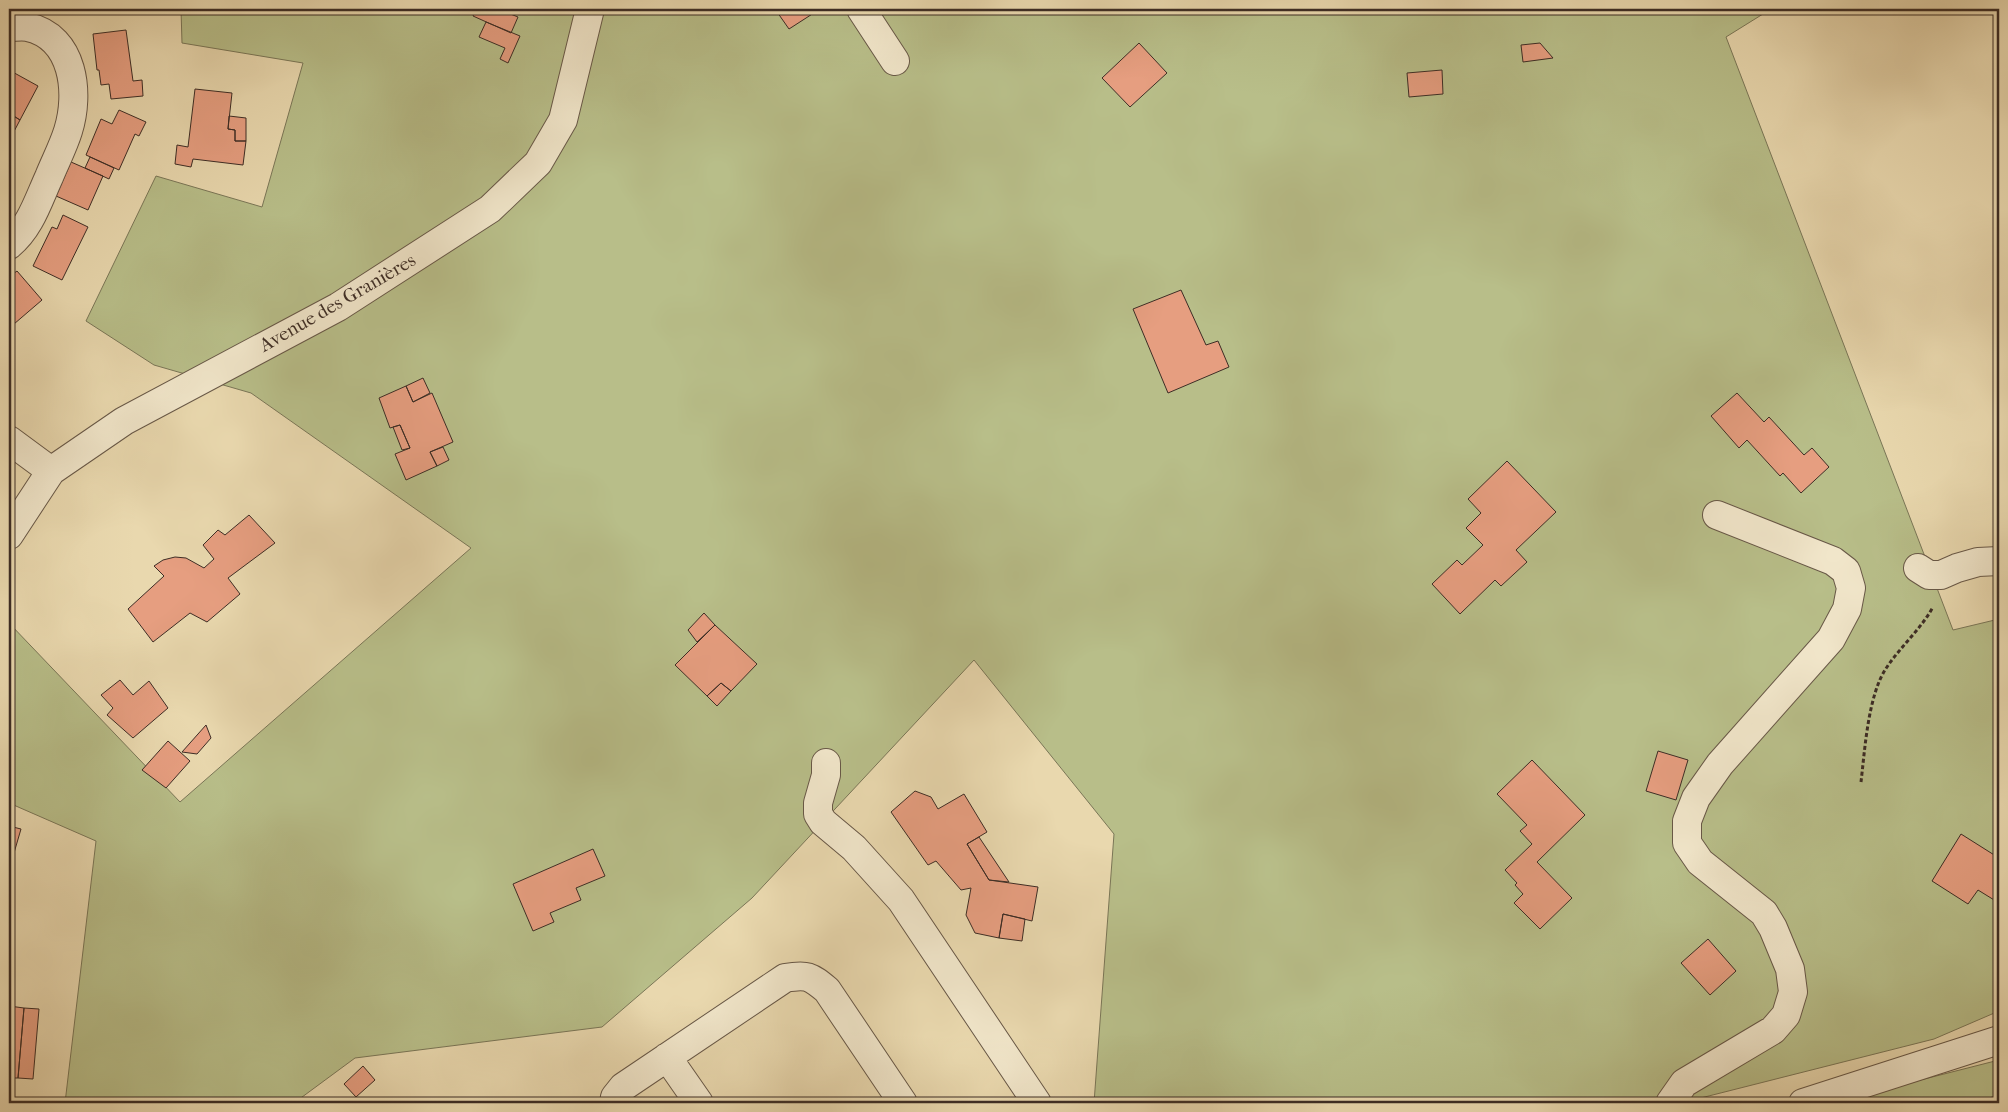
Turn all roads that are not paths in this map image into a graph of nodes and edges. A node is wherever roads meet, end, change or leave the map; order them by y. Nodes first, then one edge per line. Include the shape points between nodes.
1 (590, 9) edge
2 (861, 9) edge
3 (9, 27) edge
4 (895, 61) dead end
5 (9, 245) edge
6 (9, 440) edge
7 (51, 471) junction
8 (1717, 514) dead end
9 (9, 535) edge
10 (1999, 561) edge
11 (1930, 572) road end
12 (826, 763) dead end
13 (1999, 1040) edge
14 (667, 1057) junction
15 (614, 1103) edge
16 (699, 1103) edge
17 (903, 1103) edge
18 (1037, 1103) edge
19 (1670, 1103) edge
20 (1803, 1103) edge

1 - 7 street, Avenue des Granières via 563,120 538,163 490,209 338,307 134,414
2 - 4 street
3 - 5 street via 28,27 61,47 72,73 72,103 68,130 30,220
6 - 7 street
7 - 9 street, Avenue des Granières
8 - 19 street via 1833,561 1846,572 1851,588 1848,609 1831,639 1720,764 1696,798 1687,822 1687,843 1700,862 1764,913 1773,928 1790,969 1793,992 1786,1015 1773,1030 1684,1083
10 - 11 street
12 - 18 street via 818,814 901,900
13 - 20 street
14 - 15 street via 623,1088
14 - 16 street
14 - 17 street via 785,978 802,975 827,990

